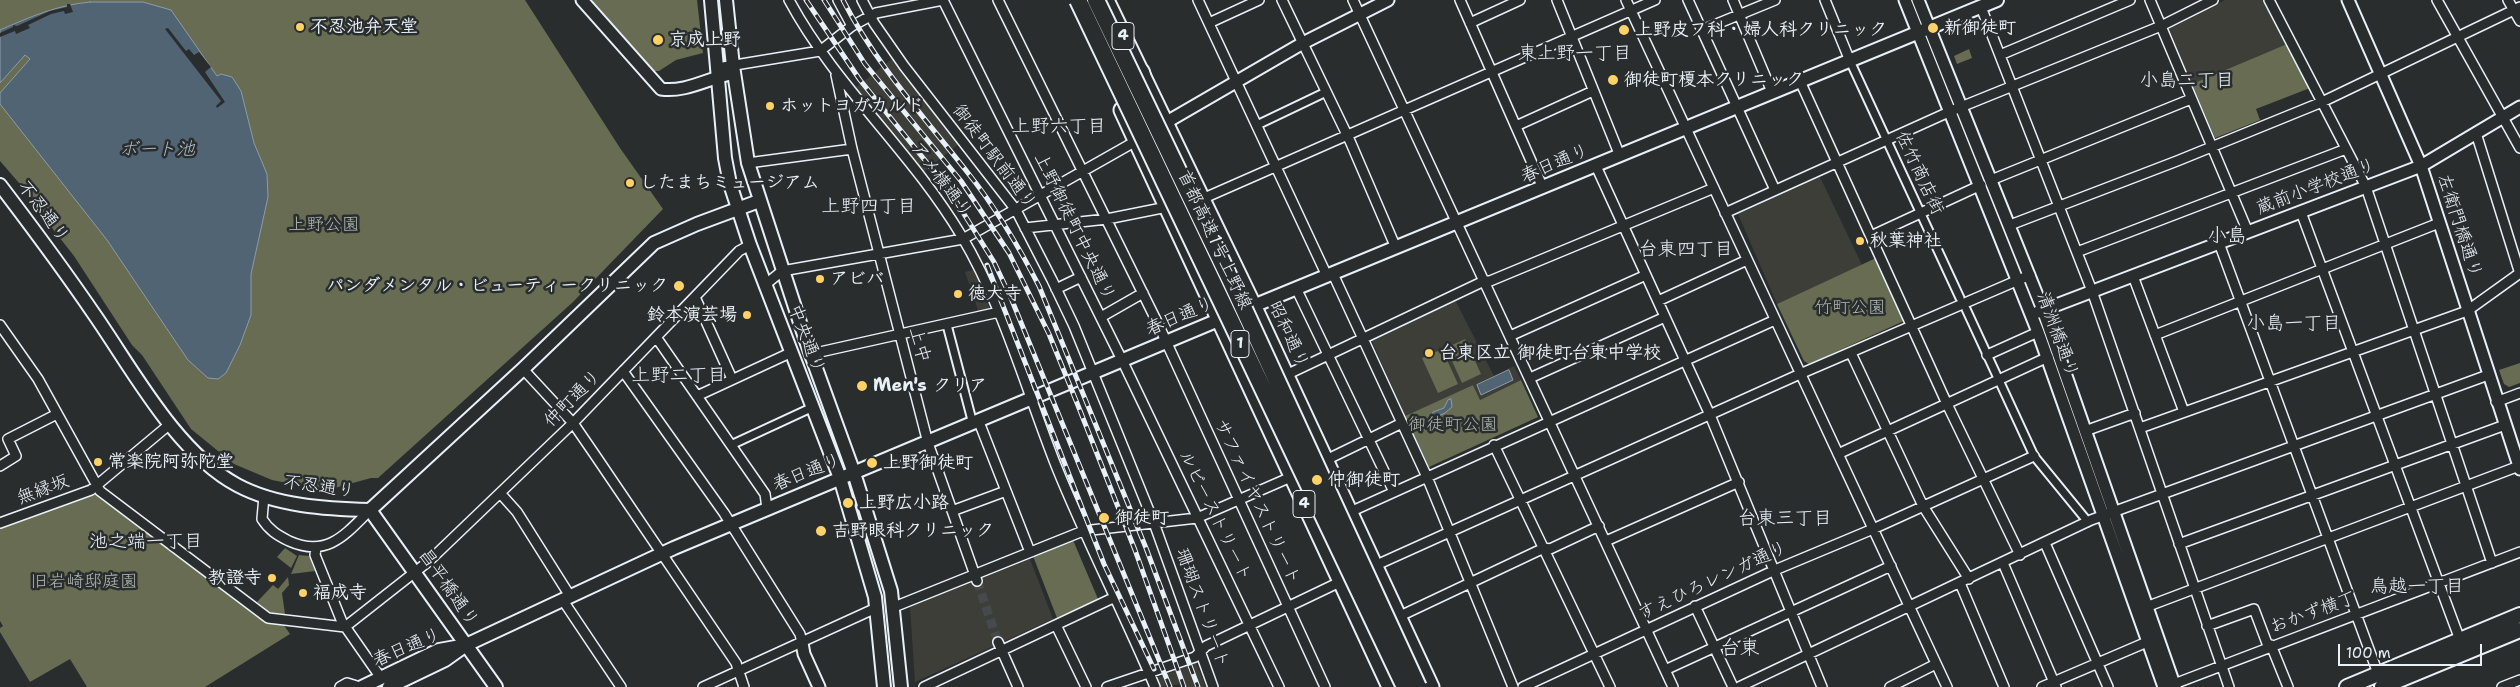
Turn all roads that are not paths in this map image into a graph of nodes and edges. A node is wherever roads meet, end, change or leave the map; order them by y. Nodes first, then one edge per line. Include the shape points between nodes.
1 (582, 0) edge
2 (711, 0) edge
3 (726, 0) edge
4 (789, 0) edge
5 (838, 0) edge
6 (862, 0) edge
7 (943, 0) edge
8 (998, 0) edge
9 (1071, 0) edge
10 (1078, 0) edge
11 (1089, 0) edge
12 (1096, 0) edge
13 (1106, 0) edge
14 (1198, 0) edge
15 (1259, 0) edge
16 (1282, 0) edge
17 (1354, 0) edge
18 (1388, 0) edge
19 (1460, 0) edge
20 (1520, 0) edge
21 (1556, 0) edge
22 (1626, 0) edge
23 (1656, 0) edge
24 (1688, 0) edge
25 (1733, 0) edge
26 (1775, 0) edge
27 (1825, 0) edge
28 (1905, 0) edge
29 (1918, 0) edge
30 (1997, 0) edge
31 (2130, 0) edge
32 (2150, 0) edge
33 (2213, 0) edge
34 (2269, 0) edge
35 (2348, 0) edge
36 (2437, 0) edge
37 (2508, 0) edge
38 (1980, 7) junction
39 (2517, 8) edge
40 (1631, 11) junction
41 (1359, 13) junction
42 (1739, 15) junction
43 (870, 16) junction
44 (2520, 21) edge
45 (1209, 23) junction
46 (1470, 23) junction
47 (852, 26) junction
48 (2161, 26) junction
49 (1702, 30) junction
50 (1925, 31) junction
51 (1571, 36) junction
52 (2458, 38) junction
53 (1303, 43) junction
54 (820, 51) junction
55 (2000, 56) junction
56 (1850, 61) junction
57 (734, 69) junction
58 (1492, 71) junction
59 (718, 72) junction
60 (836, 72) junction
61 (1141, 72) joint
62 (2380, 74) junction
63 (1800, 81) junction
64 (1237, 83) junction
65 (2012, 87) junction
66 (1593, 91) junction
67 (1326, 92) junction
68 (1772, 92) junction
69 (2191, 99) junction
70 (2322, 102) junction
71 (1738, 106) junction
72 (2520, 108) edge
73 (1956, 109) junction
74 (1405, 110) junction
75 (2503, 118) junction
76 (1257, 125) junction
77 (1516, 126) junction
78 (1685, 128) junction
79 (1161, 129) junction
80 (2476, 133) junction
81 (1347, 136) junction
82 (1887, 140) junction
83 (1136, 141) junction
84 (2211, 148) junction
85 (2520, 148) edge
86 (852, 149) junction
87 (2346, 149) junction
88 (1620, 156) junction
89 (2041, 160) junction
90 (748, 162) junction
91 (1837, 162) junction
92 (1596, 166) junction
93 (2421, 166) junction
94 (1276, 167) junction
95 (1083, 172) junction
96 (1986, 183) junction
97 (0, 185) edge
98 (2366, 187) junction
99 (1543, 188) junction
100 (1714, 188) junction
101 (1775, 190) junction
102 (2231, 193) junction
103 (1040, 195) junction
104 (1202, 199) junction
105 (759, 201) junction
106 (1167, 207) junction
107 (2060, 207) junction
108 (737, 208) junction
109 (1016, 210) junction
110 (2301, 212) junction
111 (1725, 213) junction
112 (1921, 213) junction
113 (1107, 219) junction
114 (1184, 221) junction
115 (2439, 223) junction
116 (1457, 224) junction
117 (1055, 226) junction
118 (2010, 226) junction
119 (1624, 227) junction
120 (1025, 228) junction
121 (2248, 232) junction
122 (1871, 236) junction
123 (963, 239) junction
124 (2219, 243) junction
125 (2385, 244) junction
126 (750, 245) junction
127 (1396, 248) junction
128 (2077, 252) junction
129 (880, 254) junction
130 (1747, 260) junction
131 (2322, 269) junction
132 (782, 271) junction
133 (2520, 273) edge
134 (1330, 275) junction
135 (1646, 275) junction
136 (2030, 275) junction
137 (2133, 276) junction
138 (1081, 277) junction
139 (2018, 280) junction
140 (1484, 281) junction
141 (766, 284) junction
142 (1296, 288) junction
143 (1056, 289) junction
144 (2092, 291) junction
145 (1143, 294) junction
146 (695, 297) junction
147 (1960, 298) dead end
148 (1658, 301) junction
149 (2241, 301) junction
150 (1253, 306) junction
151 (1966, 309) dead end
152 (2043, 310) junction
153 (2468, 311) junction
154 (999, 312) junction
155 (2031, 314) junction
156 (1101, 317) junction
157 (1665, 317) junction
158 (1219, 320) junction
159 (1775, 320) junction
160 (0, 325) edge
161 (947, 325) junction
162 (1912, 327) junction
163 (2414, 330) junction
164 (2038, 332) junction
165 (2155, 335) junction
166 (900, 336) junction
167 (1163, 336) junction
168 (1510, 336) junction
169 (656, 337) junction
170 (1363, 338) junction
171 (792, 352) junction
172 (2353, 352) junction
173 (1329, 353) junction
174 (1851, 353) junction
175 (811, 354) junction
176 (1987, 354) junction
177 (2048, 357) junction
178 (1122, 360) junction
179 (1685, 360) junction
180 (523, 369) junction
181 (623, 371) junction
182 (1092, 373) junction
183 (1800, 374) junction
184 (1286, 375) junction
185 (2488, 375) junction
186 (1530, 378) junction
187 (732, 379) junction
188 (1999, 379) junction
189 (2271, 381) junction
190 (2520, 393) edge
191 (2435, 394) junction
192 (697, 396) junction
193 (1030, 400) junction
194 (2496, 402) junction
195 (1947, 404) junction
196 (813, 407) junction
197 (1289, 411) junction
198 (2184, 412) junction
199 (57, 414) junction
200 (2135, 414) junction
201 (1710, 415) junction
202 (2376, 416) junction
203 (1549, 420) junction
204 (573, 423) junction
205 (976, 423) junction
206 (1402, 423) junction
207 (170, 424) junction
208 (2505, 425) junction
209 (2140, 428) junction
210 (1888, 431) junction
211 (2085, 431) junction
212 (1369, 439) junction
213 (928, 443) junction
214 (2452, 444) junction
215 (731, 445) junction
216 (1494, 445) junction
217 (2295, 446) junction
218 (1838, 454) junction
219 (2034, 456) junction
220 (1326, 460) junction
221 (2395, 465) junction
222 (0, 466) edge
223 (2520, 467) edge
224 (854, 473) junction
225 (1576, 476) junction
226 (1291, 477) junction
227 (1426, 477) junction
228 (840, 478) junction
229 (1983, 479) junction
230 (1739, 482) junction
231 (96, 485) junction
232 (2466, 486) junction
233 (1006, 490) junction
234 (1394, 492) junction
235 (500, 493) junction
236 (2162, 494) junction
237 (2312, 495) junction
238 (264, 496) junction
239 (1239, 500) junction
240 (1521, 500) junction
241 (1923, 506) junction
242 (2410, 507) junction
243 (767, 508) junction
244 (370, 510) junction
245 (952, 511) junction
246 (1350, 512) junction
247 (2108, 514) junction
248 (1197, 518) junction
249 (2088, 522) junction
250 (0, 523) edge
251 (1154, 523) junction
252 (731, 524) junction
253 (1599, 526) junction
254 (1873, 529) junction
255 (1083, 531) junction
256 (1450, 532) junction
257 (2327, 539) junction
258 (1606, 541) junction
259 (2045, 543) junction
260 (2179, 544) junction
261 (316, 548) junction
262 (1544, 548) junction
263 (1030, 552) junction
264 (2520, 552) edge
265 (662, 554) junction
266 (2020, 555) junction
267 (2002, 563) junction
268 (2492, 563) junction
269 (1375, 566) junction
270 (1890, 566) junction
271 (1775, 570) junction
272 (416, 573) junction
273 (976, 578) junction
274 (1964, 581) junction
275 (1340, 582) junction
276 (1471, 582) junction
277 (2438, 583) junction
278 (2194, 589) junction
279 (566, 598) junction
280 (1113, 598) junction
281 (1695, 606) junction
282 (894, 607) junction
283 (1288, 607) junction
284 (2146, 607) junction
285 (876, 608) junction
286 (1910, 608) junction
287 (1792, 612) junction
288 (2355, 614) junction
289 (2520, 615) edge
290 (1398, 617) junction
291 (1056, 625) junction
292 (1250, 625) junction
293 (2207, 626) junction
294 (345, 627) junction
295 (1647, 629) junction
296 (2520, 630) edge
297 (2460, 640) junction
298 (2147, 642) junction
299 (802, 643) junction
300 (466, 645) junction
301 (2269, 646) junction
302 (1000, 647) junction
303 (1715, 647) junction
304 (1199, 652) junction
305 (1594, 654) junction
306 (1809, 654) junction
307 (2097, 663) junction
308 (1936, 664) junction
309 (2221, 665) junction
310 (1665, 670) junction
311 (738, 671) junction
312 (1146, 675) junction
313 (2520, 680) edge
314 (385, 683) edge
315 (2055, 684) edge
316 (2382, 684) edge
317 (2171, 686) edge
318 (340, 687) edge
319 (361, 687) edge
320 (496, 687) edge
321 (621, 687) edge
322 (703, 687) edge
323 (744, 687) edge
324 (819, 687) edge
325 (884, 687) edge
326 (901, 687) edge
327 (924, 687) edge
328 (1018, 687) edge
329 (1086, 687) edge
330 (1107, 687) edge
331 (1155, 687) edge
332 (1213, 687) edge
333 (1279, 687) edge
334 (1325, 687) edge
335 (1390, 687) edge
336 (1405, 687) edge
337 (1418, 687) edge
338 (1431, 687) edge
339 (1514, 687) edge
340 (1523, 687) edge
341 (1610, 687) edge
342 (1673, 687) edge
343 (1733, 687) edge
344 (1739, 687) edge
345 (1822, 687) edge
346 (1890, 687) edge
347 (1947, 687) edge
348 (2004, 687) edge
349 (2042, 687) edge
350 (2108, 687) edge
351 (2229, 687) edge
352 (2288, 687) edge
353 (2347, 687) edge
354 (2502, 687) edge

1 - 59 street via 661,89 675,89
2 - 59 main road, 中央通り
3 - 57 main road, 中央通り
4 - 54 street, アメ横通り
5 - 47 street
6 - 43 street, 御徒町駅前通り
7 - 43 street
7 - 103 street, 上野御徒町中央通り
8 - 95 street, サファイヤストリート
9 - 83 highway, 4
10 - 114 highway, 首都高速1号上野線 / 1, bridge
11 - 114 highway, bridge via 1154,141
12 - 197 highway, 首都高速1号上野線 / 1, bridge via 1232,283
13 - 61 highway, 4
14 - 45 street
15 - 45 street
16 - 53 street
17 - 41 street
18 - 41 street
19 - 46 street
20 - 46 street
21 - 51 street
22 - 40 street
23 - 40 street
24 - 49 street
25 - 42 street
26 - 42 street
27 - 56 street
28 - 50 street, 清洲橋通り
29 - 50 street, 清洲橋通り
30 - 38 main road, 春日通り
31 - 55 street
32 - 48 street
33 - 48 street
34 - 70 street
35 - 62 street, 左衛門橋通り
36 - 52 street
37 - 39 street
38 - 50 main road, 春日通り
38 - 55 street
39 - 44 street
39 - 52 street
40 - 51 street
40 - 78 street
41 - 53 street
41 - 74 street
42 - 49 street
42 - 68 street
43 - 47 street
43 - 109 street, 御徒町駅前通り via 904,66
45 - 64 street
46 - 58 street
47 - 54 street
48 - 65 street
48 - 69 street
49 - 71 street
50 - 56 main road, 春日通り
50 - 73 street, 清洲橋通り
51 - 58 street
51 - 66 street
52 - 62 street
52 - 75 street
53 - 64 street
53 - 67 street
54 - 57 street
54 - 60 street, アメ横通り
55 - 65 street
56 - 63 main road, 春日通り
56 - 82 street, 佐竹商店街
57 - 59 street
57 - 90 main road, 中央通り
58 - 74 street
58 - 77 street
59 - 108 main road, 中央通り via 725,158
60 - 86 street, 上中
60 - 123 street, アメ横通り via 936,198
61 - 79 highway
62 - 70 street
62 - 93 street, 左衛門橋通り
63 - 68 main road, 春日通り
63 - 91 street
64 - 76 street
64 - 79 street
65 - 73 street
65 - 89 street
66 - 77 street
66 - 88 street
67 - 76 street
67 - 81 street
68 - 71 main road, 春日通り
69 - 84 street
69 - 89 street
70 - 84 street
70 - 87 street
71 - 78 main road, 春日通り
71 - 101 street
72 - 75 street, 蔵前小学校通り
73 - 82 street
73 - 96 street, 清洲橋通り
74 - 81 street
74 - 116 street
75 - 80 street, 蔵前小学校通り
75 - 85 street
76 - 94 street
77 - 99 street
78 - 88 main road, 春日通り
78 - 100 street
79 - 104 highway, 昭和通り / 4
79 - 197 highway, bridge via 1214,268
80 - 93 street, 蔵前小学校通り
80 - 133 street
81 - 94 street
81 - 127 street
82 - 91 street
82 - 112 street, 佐竹商店街
83 - 95 street
83 - 106 highway, 4
84 - 102 street
84 - 107 street
86 - 90 street
86 - 129 street, 上中
87 - 98 street
87 - 102 street
88 - 92 main road, 春日通り
89 - 96 street
89 - 107 street
90 - 105 main road, 中央通り
91 - 101 street
91 - 122 street
92 - 99 main road, 春日通り
92 - 119 street
93 - 98 street, 蔵前小学校通り
93 - 115 street, 左衛門橋通り
94 - 104 street
94 - 134 street
95 - 103 street
95 - 113 street, サファイヤストリート
96 - 112 street
96 - 118 street, 清洲橋通り
96 - 139 street, 清洲橋通り
97 - 207 main road, 不忍通り via 68,276
98 - 110 street, 蔵前小学校通り
98 - 125 street
99 - 116 main road, 春日通り
100 - 111 street
100 - 119 street
101 - 111 street
102 - 121 street
102 - 128 street
103 - 109 street
103 - 117 street, 上野御徒町中央通り
104 - 150 highway, 昭和通り / 4
105 - 108 main road, 不忍通り
105 - 132 main road, 中央通り
106 - 113 street
106 - 158 highway, 4
107 - 118 street
107 - 128 street
108 - 126 main road, 中央通り
108 - 180 main road, 不忍通り via 654,243
109 - 120 street, 御徒町駅前通り
109 - 123 street
110 - 121 street, 蔵前小学校通り
110 - 131 street
111 - 130 street
112 - 122 street
112 - 147 street, 佐竹商店街
113 - 117 street
113 - 145 street, サファイヤストリート
114 - 336 highway, 首都高速1号上野線 / 1, bridge via 1220,303
115 - 125 street
115 - 153 street, 左衛門橋通り
116 - 127 main road, 春日通り
116 - 140 street
117 - 120 street
117 - 138 street, 上野御徒町中央通り
118 - 136 street, 清洲橋通り
119 - 135 street
119 - 140 street via 1490,282
120 - 143 street, 御徒町駅前通り
121 - 124 street, 蔵前小学校通り
122 - 162 street
123 - 129 street
123 - 154 street, アメ横通り
124 - 137 street, 蔵前小学校通り
124 - 149 street
125 - 131 street
125 - 163 street
126 - 141 main road, 中央通り
126 - 146 street, 仲町通り via 739,251
127 - 134 main road, 春日通り
128 - 144 street
129 - 132 street
129 - 166 street, 上中
130 - 148 street
130 - 159 street
131 - 149 street
131 - 172 street
132 - 141 street
132 - 175 main road, 中央通り
133 - 153 street
134 - 142 main road, 春日通り
134 - 170 street
135 - 148 street
135 - 168 street
136 - 139 street
136 - 152 street, 清洲橋通り
137 - 144 street, 蔵前小学校通り
137 - 165 street
138 - 143 street
138 - 156 street, 上野御徒町中央通り
139 - 155 street, 清洲橋通り
139 - 162 street
140 - 168 street
140 - 170 street
141 - 171 main road, 中央通り
142 - 150 main road, 春日通り
142 - 173 street
143 - 182 street, 御徒町駅前通り
144 - 152 street, 蔵前小学校通り
144 - 200 street
145 - 156 street
145 - 167 street, サファイヤストリート
146 - 169 street, 仲町通り
146 - 187 street
148 - 157 street
149 - 165 street
149 - 189 street
150 - 158 main road, 春日通り
150 - 184 highway, 昭和通り / 4
151 - 176 street
152 - 155 street, 蔵前小学校通り
152 - 211 street, 清洲橋通り
153 - 163 street
153 - 185 street, 左衛門橋通り
154 - 161 street
154 - 193 street, アメ横通り
155 - 164 street, 清洲橋通り
156 - 178 street, 上野御徒町中央通り
157 - 179 street
157 - 186 street
158 - 167 main road, 春日通り
158 - 226 highway, 4
159 - 179 street
159 - 183 street
160 - 199 street via 38,379
161 - 166 street
161 - 205 street
162 - 174 street
162 - 195 street
163 - 172 street
163 - 191 street
164 - 176 street
164 - 177 street, 清洲橋通り
165 - 198 street
166 - 175 street
166 - 213 street, 上中
167 - 178 main road, 春日通り
167 - 239 street, サファイヤストリート
168 - 186 street
169 - 181 street, 仲町通り
169 - 192 street
170 - 173 street
170 - 206 street
171 - 187 street
171 - 196 main road, 中央通り
172 - 189 street
172 - 202 street
173 - 184 street
173 - 212 street
174 - 183 street
174 - 210 street
175 - 224 main road, 中央通り
176 - 188 street
177 - 188 street
177 - 247 street, 清洲橋通り
178 - 182 main road, 春日通り
178 - 248 street, ルビーストリート
179 - 201 street
179 - 203 street
180 - 204 street
180 - 244 main road, 不忍通り
181 - 204 street, 仲町通り
181 - 252 street
182 - 193 main road, 春日通り
182 - 251 street, 珊瑚ストリート
183 - 201 street
183 - 218 street
184 - 220 highway, 昭和通り / 4
185 - 191 street
185 - 194 street, 左衛門橋通り
186 - 203 street
187 - 192 street
188 - 195 street
188 - 219 street
189 - 198 street
189 - 217 street
190 - 194 street
191 - 202 street
191 - 214 street
192 - 215 street
193 - 205 main road, 春日通り
193 - 255 street, アメ横通り
194 - 208 street, 左衛門橋通り
195 - 210 street
195 - 229 street
196 - 215 street
196 - 228 main road, 中央通り
197 - 337 highway, 首都高速1号上野線 / 1, bridge
198 - 209 street
199 - 222 street via 8,439 16,456
199 - 231 street
200 - 209 street
200 - 211 street
201 - 225 street
201 - 230 street
202 - 217 street
202 - 221 street
203 - 216 street
203 - 225 street
204 - 235 street, 仲町通り
204 - 265 street
205 - 213 main road, 春日通り
205 - 233 street
206 - 212 street
206 - 227 street
207 - 231 street, 無縁坂
207 - 238 main road, 不忍通り via 193,451 223,477
208 - 214 street
208 - 223 street, 左衛門橋通り
209 - 236 street
210 - 218 street
210 - 241 street
211 - 247 street, 清洲橋通り
212 - 220 street
212 - 234 street
213 - 224 main road, 春日通り
213 - 245 street, 上中
214 - 221 street
214 - 232 street
215 - 243 street via 765,494
216 - 227 street
216 - 240 street
217 - 236 street
217 - 237 street
218 - 254 street
219 - 229 street, すえひろレンガ通り
219 - 249 street
220 - 246 highway, 昭和通り / 4
221 - 237 street
221 - 242 street
223 - 232 street
224 - 228 main road, 春日通り
224 - 282 main road, 中央通り
225 - 240 street
225 - 253 street
226 - 239 street
226 - 275 highway, 4
227 - 234 street
227 - 256 street
228 - 243 main road, 春日通り
228 - 285 main road, 中央通り
229 - 241 street, すえひろレンガ通り
229 - 266 street
230 - 258 street
230 - 271 street
231 - 250 street, 無縁坂 via 91,490
231 - 294 street via 268,618
232 - 242 street
232 - 268 street
233 - 245 street
233 - 263 street
234 - 246 street
235 - 272 street, 仲町通り
235 - 279 street via 517,512
236 - 247 street
236 - 260 street
237 - 257 street
237 - 260 street
238 - 244 main road, 不忍通り via 304,505
238 - 261 street via 262,519 269,530 294,543
239 - 248 street
239 - 283 street, サファイヤストリート
240 - 256 street
240 - 262 street
241 - 254 street, すえひろレンガ通り
241 - 274 street
242 - 257 street
242 - 277 street
243 - 252 main road, 春日通り
244 - 261 street via 334,542
244 - 272 main road, 昌平橋通り
245 - 273 street, 上中
246 - 269 highway, 昭和通り / 4
247 - 249 street
247 - 284 street, 清洲橋通り
247 - 298 street, 清洲橋通り
248 - 251 street
248 - 292 street, ルビーストリート
249 - 259 street
251 - 255 street
251 - 304 street, 珊瑚ストリート
252 - 265 main road, 春日通り
252 - 299 street via 800,634
253 - 258 street
253 - 262 street
254 - 270 street
254 - 271 street, すえひろレンガ通り
255 - 263 street
255 - 280 street, アメ横通り
256 - 269 street
256 - 276 street
257 - 278 street
257 - 288 street
258 - 295 street
259 - 266 street
259 - 307 street
260 - 278 street
261 - 294 street
262 - 276 street
262 - 305 street
263 - 273 street
264 - 268 street, おかず横丁
265 - 279 main road, 春日通り
265 - 311 street via 736,663
266 - 267 street
267 - 274 street
267 - 315 street
268 - 277 street, おかず横丁
269 - 275 street
269 - 290 highway, 昭和通り / 4
270 - 286 street
270 - 287 street
271 - 281 street, すえひろレンガ通り
271 - 287 street
272 - 294 street, 仲町通り
272 - 300 main road, 昌平橋通り
273 - 282 street
274 - 286 street
274 - 348 street
275 - 283 street
275 - 335 highway, 4
276 - 290 street
276 - 339 street
277 - 288 street, おかず横丁
277 - 297 street
278 - 284 street
278 - 293 street
279 - 300 main road, 春日通り
279 - 321 street
280 - 291 street
280 - 312 street, アメ横通り
281 - 295 street, すえひろレンガ通り
281 - 303 street
282 - 326 main road, 中央通り
283 - 292 street
283 - 334 street, サファイヤストリート
284 - 317 street, 清洲橋通り
285 - 299 street
285 - 325 main road, 中央通り
286 - 306 street
286 - 308 street
287 - 303 street
287 - 306 street
288 - 301 street, おかず横丁
288 - 316 street
289 - 297 main road
290 - 338 highway, 昭和通り / 4
291 - 302 street
291 - 329 street
292 - 304 street
292 - 333 street, ルビーストリート
293 - 301 street via 2254,609
293 - 309 street
294 - 314 street
295 - 305 street, すえひろレンガ通り
295 - 310 street
296 - 316 main road
297 - 316 main road
298 - 307 street
298 - 317 street, 清洲橋通り
299 - 311 street
299 - 324 street
300 - 314 main road, 春日通り via 445,660
300 - 320 main road, 昌平橋通り
301 - 309 street, おかず横丁
301 - 352 street
302 - 327 street
302 - 328 street
303 - 310 street
303 - 343 street
304 - 312 street via 1195,657
304 - 332 street, 珊瑚ストリート
305 - 340 street, すえひろレンガ通り
305 - 341 street
306 - 344 street
306 - 345 street
307 - 315 street
307 - 350 street
308 - 346 street
308 - 347 street
309 - 317 street, おかず横丁
309 - 351 street
310 - 342 street
311 - 322 street
311 - 323 street
312 - 330 street
312 - 331 street, アメ横通り
313 - 354 street
314 - 319 main road, 春日通り
315 - 349 street
316 - 353 main road
318 - 319 street via 347,683

